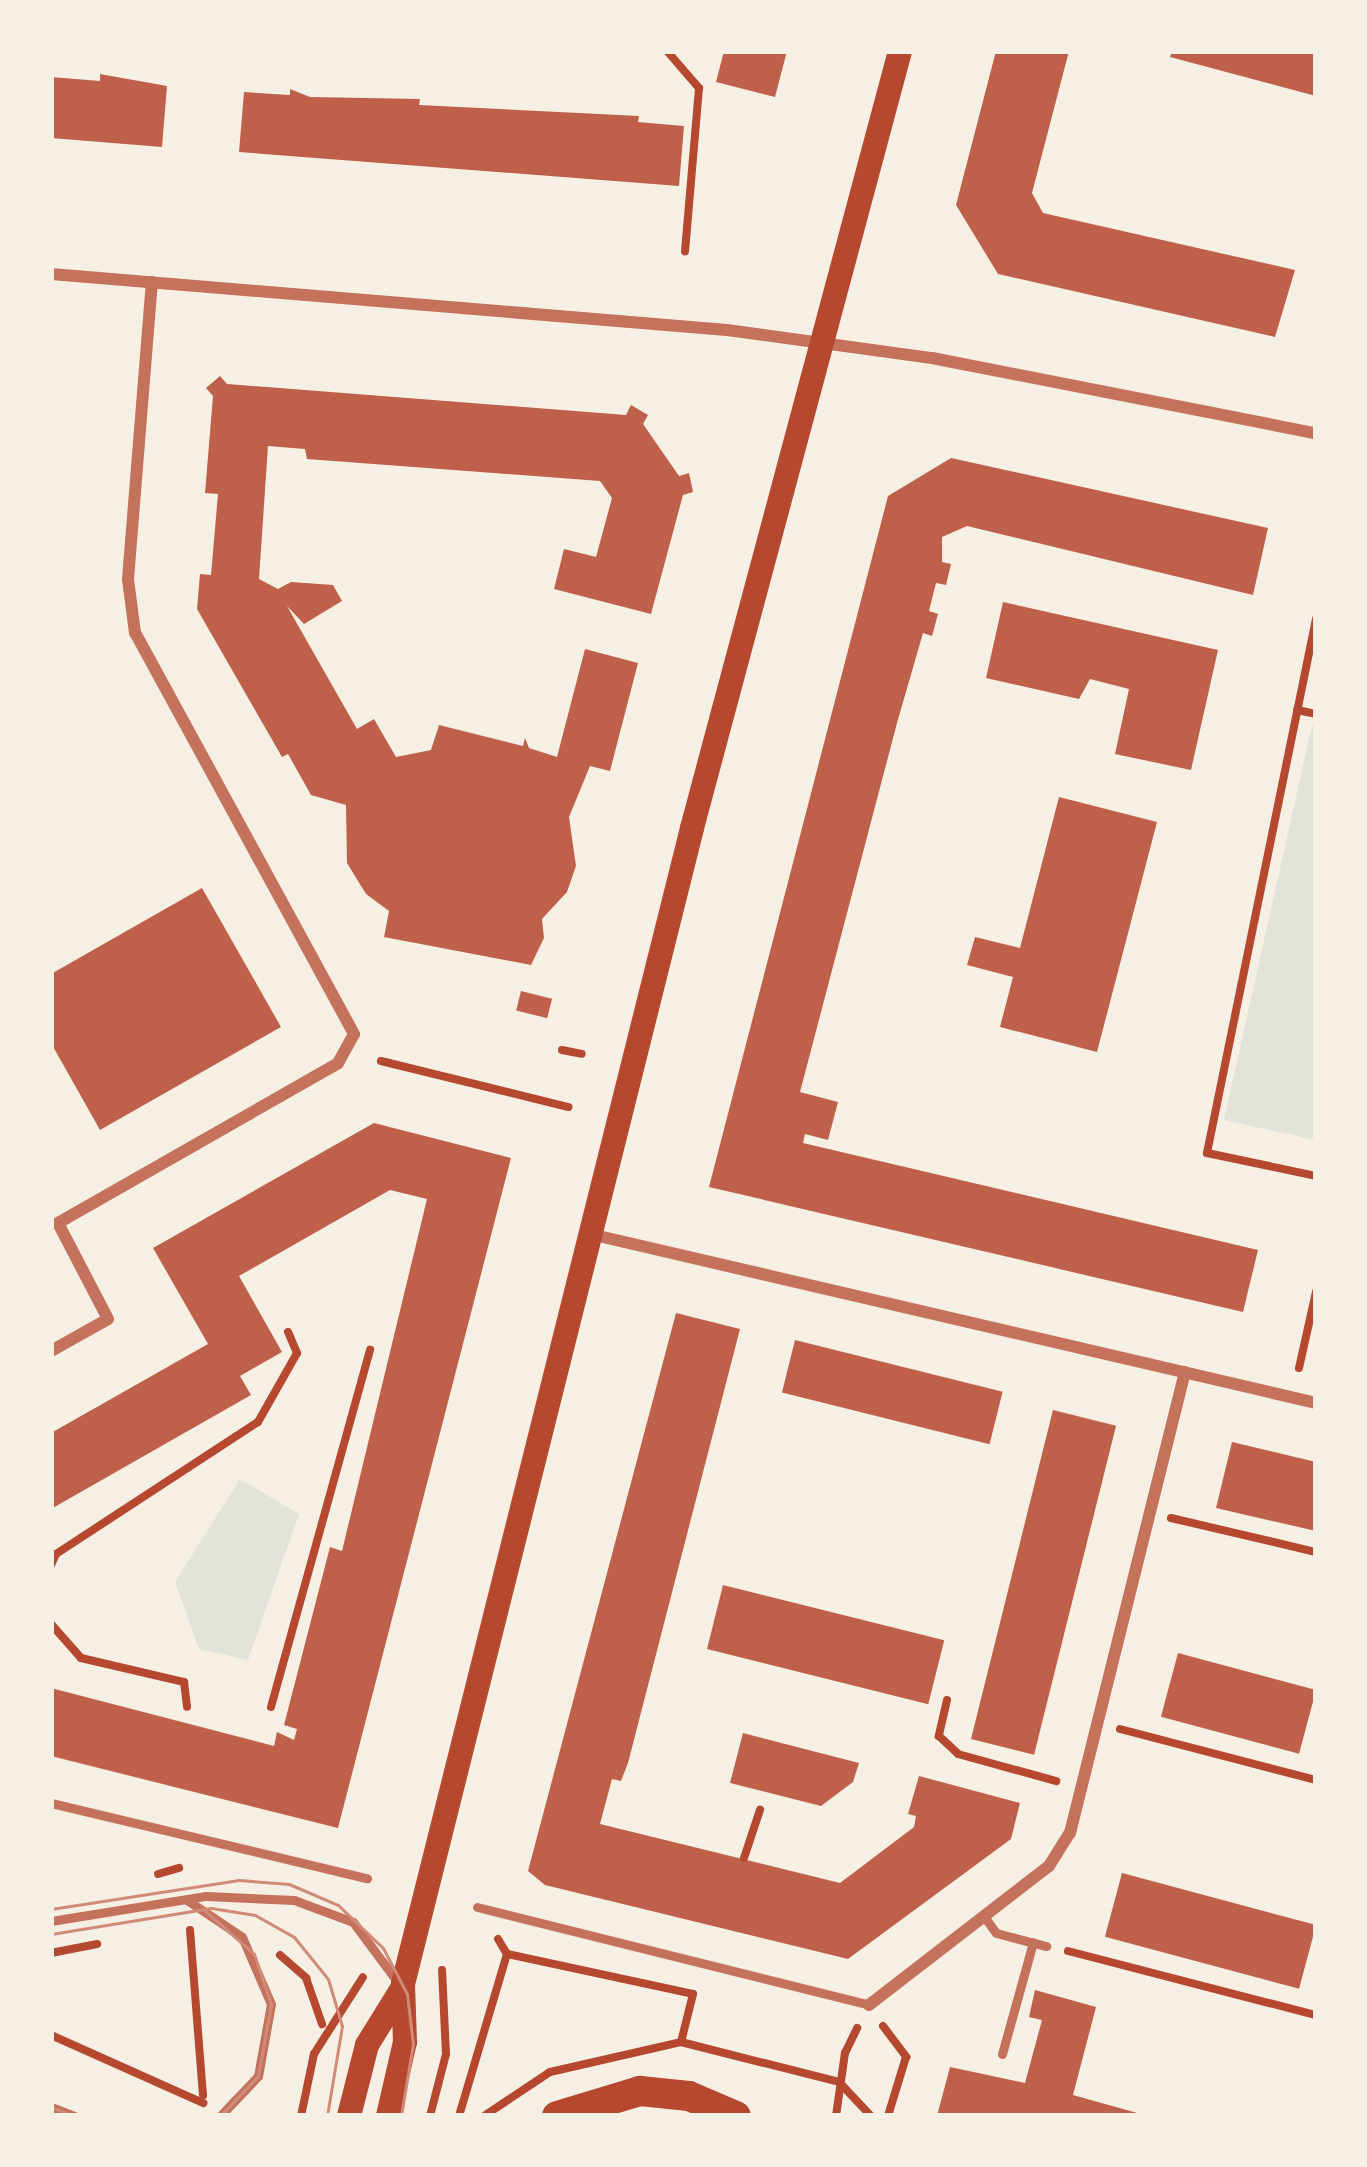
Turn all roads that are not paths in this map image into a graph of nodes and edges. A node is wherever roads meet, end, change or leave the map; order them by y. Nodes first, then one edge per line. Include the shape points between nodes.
1 (900, 51) edge
2 (51, 274) edge
3 (152, 282) junction
4 (822, 344) junction
5 (1312, 432) edge
6 (590, 1234) junction
7 (51, 1352) edge
8 (1185, 1372) junction
9 (1316, 1403) edge
10 (51, 1803) edge
11 (367, 1877) dead end
12 (184, 1899) junction
13 (477, 1907) road end
14 (983, 1915) junction
15 (51, 1921) edge
16 (1033, 1942) junction
17 (1046, 1946) road end
18 (401, 1990) junction
19 (868, 2005) joint
20 (1002, 2054) dead end
21 (51, 2107) edge
22 (74, 2116) edge
23 (220, 2116) edge
24 (350, 2116) edge
25 (388, 2116) edge
26 (557, 2116) edge
27 (736, 2116) edge

1 - 4 main road
2 - 3 street
3 - 4 street via 650,321
3 - 7 street via 128,579 132,621 354,1034 338,1063 58,1223 108,1319
4 - 5 street
4 - 6 main road
6 - 8 street
6 - 18 main road
8 - 9 street
8 - 14 street via 1061,1850
10 - 11 lane
12 - 15 lane
12 - 18 lane via 247,1894 330,1911 368,1935
12 - 23 lane via 246,1943 265,1976 272,2030 258,2076
13 - 19 lane
14 - 16 lane via 996,1933
14 - 19 street
16 - 17 lane
16 - 20 lane
18 - 24 main road via 373,2033
18 - 25 main road via 405,2042
21 - 22 lane
26 - 27 main road via 618,2094 666,2092

